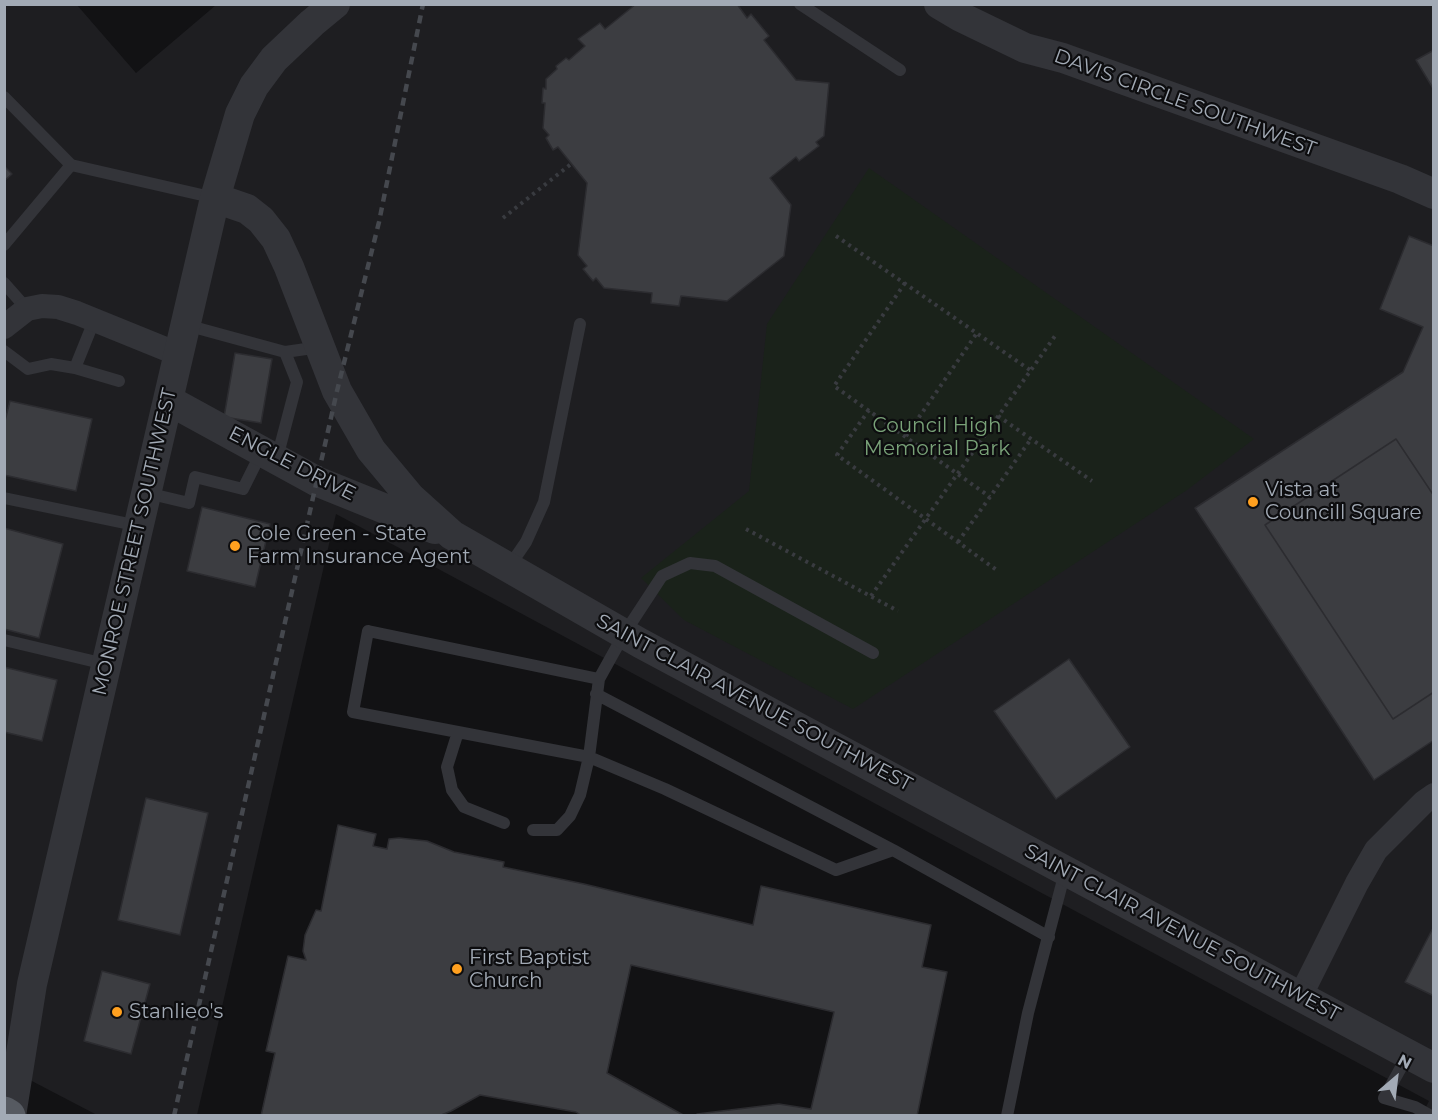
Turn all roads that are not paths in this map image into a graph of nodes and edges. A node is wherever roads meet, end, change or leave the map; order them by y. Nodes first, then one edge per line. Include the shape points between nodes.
1 (335, 4) edge
2 (800, 4) edge
3 (939, 4) edge
4 (900, 70) dead end
5 (4, 97) edge
6 (71, 165) junction
7 (1434, 194) edge
8 (214, 198) junction
9 (4, 245) edge
10 (4, 283) edge
11 (27, 309) junction
12 (94, 321) junction
13 (580, 324) dead end
14 (185, 325) junction
15 (4, 327) edge
16 (320, 347) junction
17 (4, 351) edge
18 (285, 352) junction
19 (178, 354) junction
20 (75, 368) junction
21 (119, 381) dead end
22 (168, 400) junction
23 (269, 455) junction
24 (146, 493) junction
25 (4, 498) edge
26 (139, 526) junction
27 (452, 535) junction
28 (505, 566) junction
29 (624, 634) junction
30 (4, 640) edge
31 (873, 652) dead end
32 (106, 665) junction
33 (598, 679) junction
34 (596, 694) junction
35 (458, 732) junction
36 (589, 757) junction
37 (1434, 795) edge
38 (504, 823) dead end
39 (533, 830) dead end
40 (893, 850) junction
41 (1065, 870) junction
42 (1048, 937) junction
43 (32, 984) junction
44 (1300, 997) junction
45 (4, 1000) edge
46 (1421, 1061) edge
47 (4, 1113) edge
48 (10, 1116) edge
49 (1007, 1116) edge
50 (1431, 1116) edge

1 - 8 street, MONROE STREET SOUTHWEST via 274,59 254,86 240,114
2 - 4 lane
3 - 7 street, DAVIS CIRCLE SOUTHWEST via 1025,48 1074,62
5 - 6 lane
6 - 8 lane
6 - 9 lane
8 - 14 street, MONROE STREET SOUTHWEST
8 - 16 street, SAINT CLAIR AVENUE SOUTHWEST via 247,209 261,219 276,239
10 - 11 lane
11 - 12 street via 58,308
11 - 15 street
12 - 19 street
12 - 20 lane
13 - 28 lane via 544,502 526,542
14 - 18 lane
14 - 19 street, MONROE STREET SOUTHWEST
16 - 18 lane
16 - 27 street, SAINT CLAIR AVENUE SOUTHWEST via 337,391 370,450 411,498
17 - 20 lane via 28,369 51,364
18 - 23 lane via 297,382
19 - 22 street, MONROE STREET SOUTHWEST
20 - 21 lane
22 - 23 street, ENGLE DRIVE
22 - 24 street, MONROE STREET SOUTHWEST
23 - 24 lane via 243,489 195,477 189,503
23 - 27 street, ENGLE DRIVE via 316,481
24 - 26 street, MONROE STREET SOUTHWEST
25 - 26 lane
26 - 32 street, MONROE STREET SOUTHWEST
27 - 28 street, SAINT CLAIR AVENUE SOUTHWEST
28 - 29 street, SAINT CLAIR AVENUE SOUTHWEST
29 - 31 lane via 662,576 690,563 715,566
29 - 33 lane
29 - 41 street, SAINT CLAIR AVENUE SOUTHWEST
30 - 32 lane
32 - 43 street, MONROE STREET SOUTHWEST
33 - 34 lane
33 - 35 lane via 368,631 353,712
34 - 36 lane
34 - 40 lane
35 - 36 lane
35 - 38 lane via 447,767 452,790 464,807
36 - 39 lane via 580,795 570,816 557,830
36 - 40 lane via 836,870
37 - 44 street via 1376,850
40 - 42 lane
41 - 42 lane
41 - 44 street, SAINT CLAIR AVENUE SOUTHWEST
42 - 49 lane
43 - 45 street
43 - 48 street, MONROE STREET SOUTHWEST
44 - 46 street, SAINT CLAIR AVENUE SOUTHWEST
46 - 50 lane via 1383,1098
47 - 48 highway

